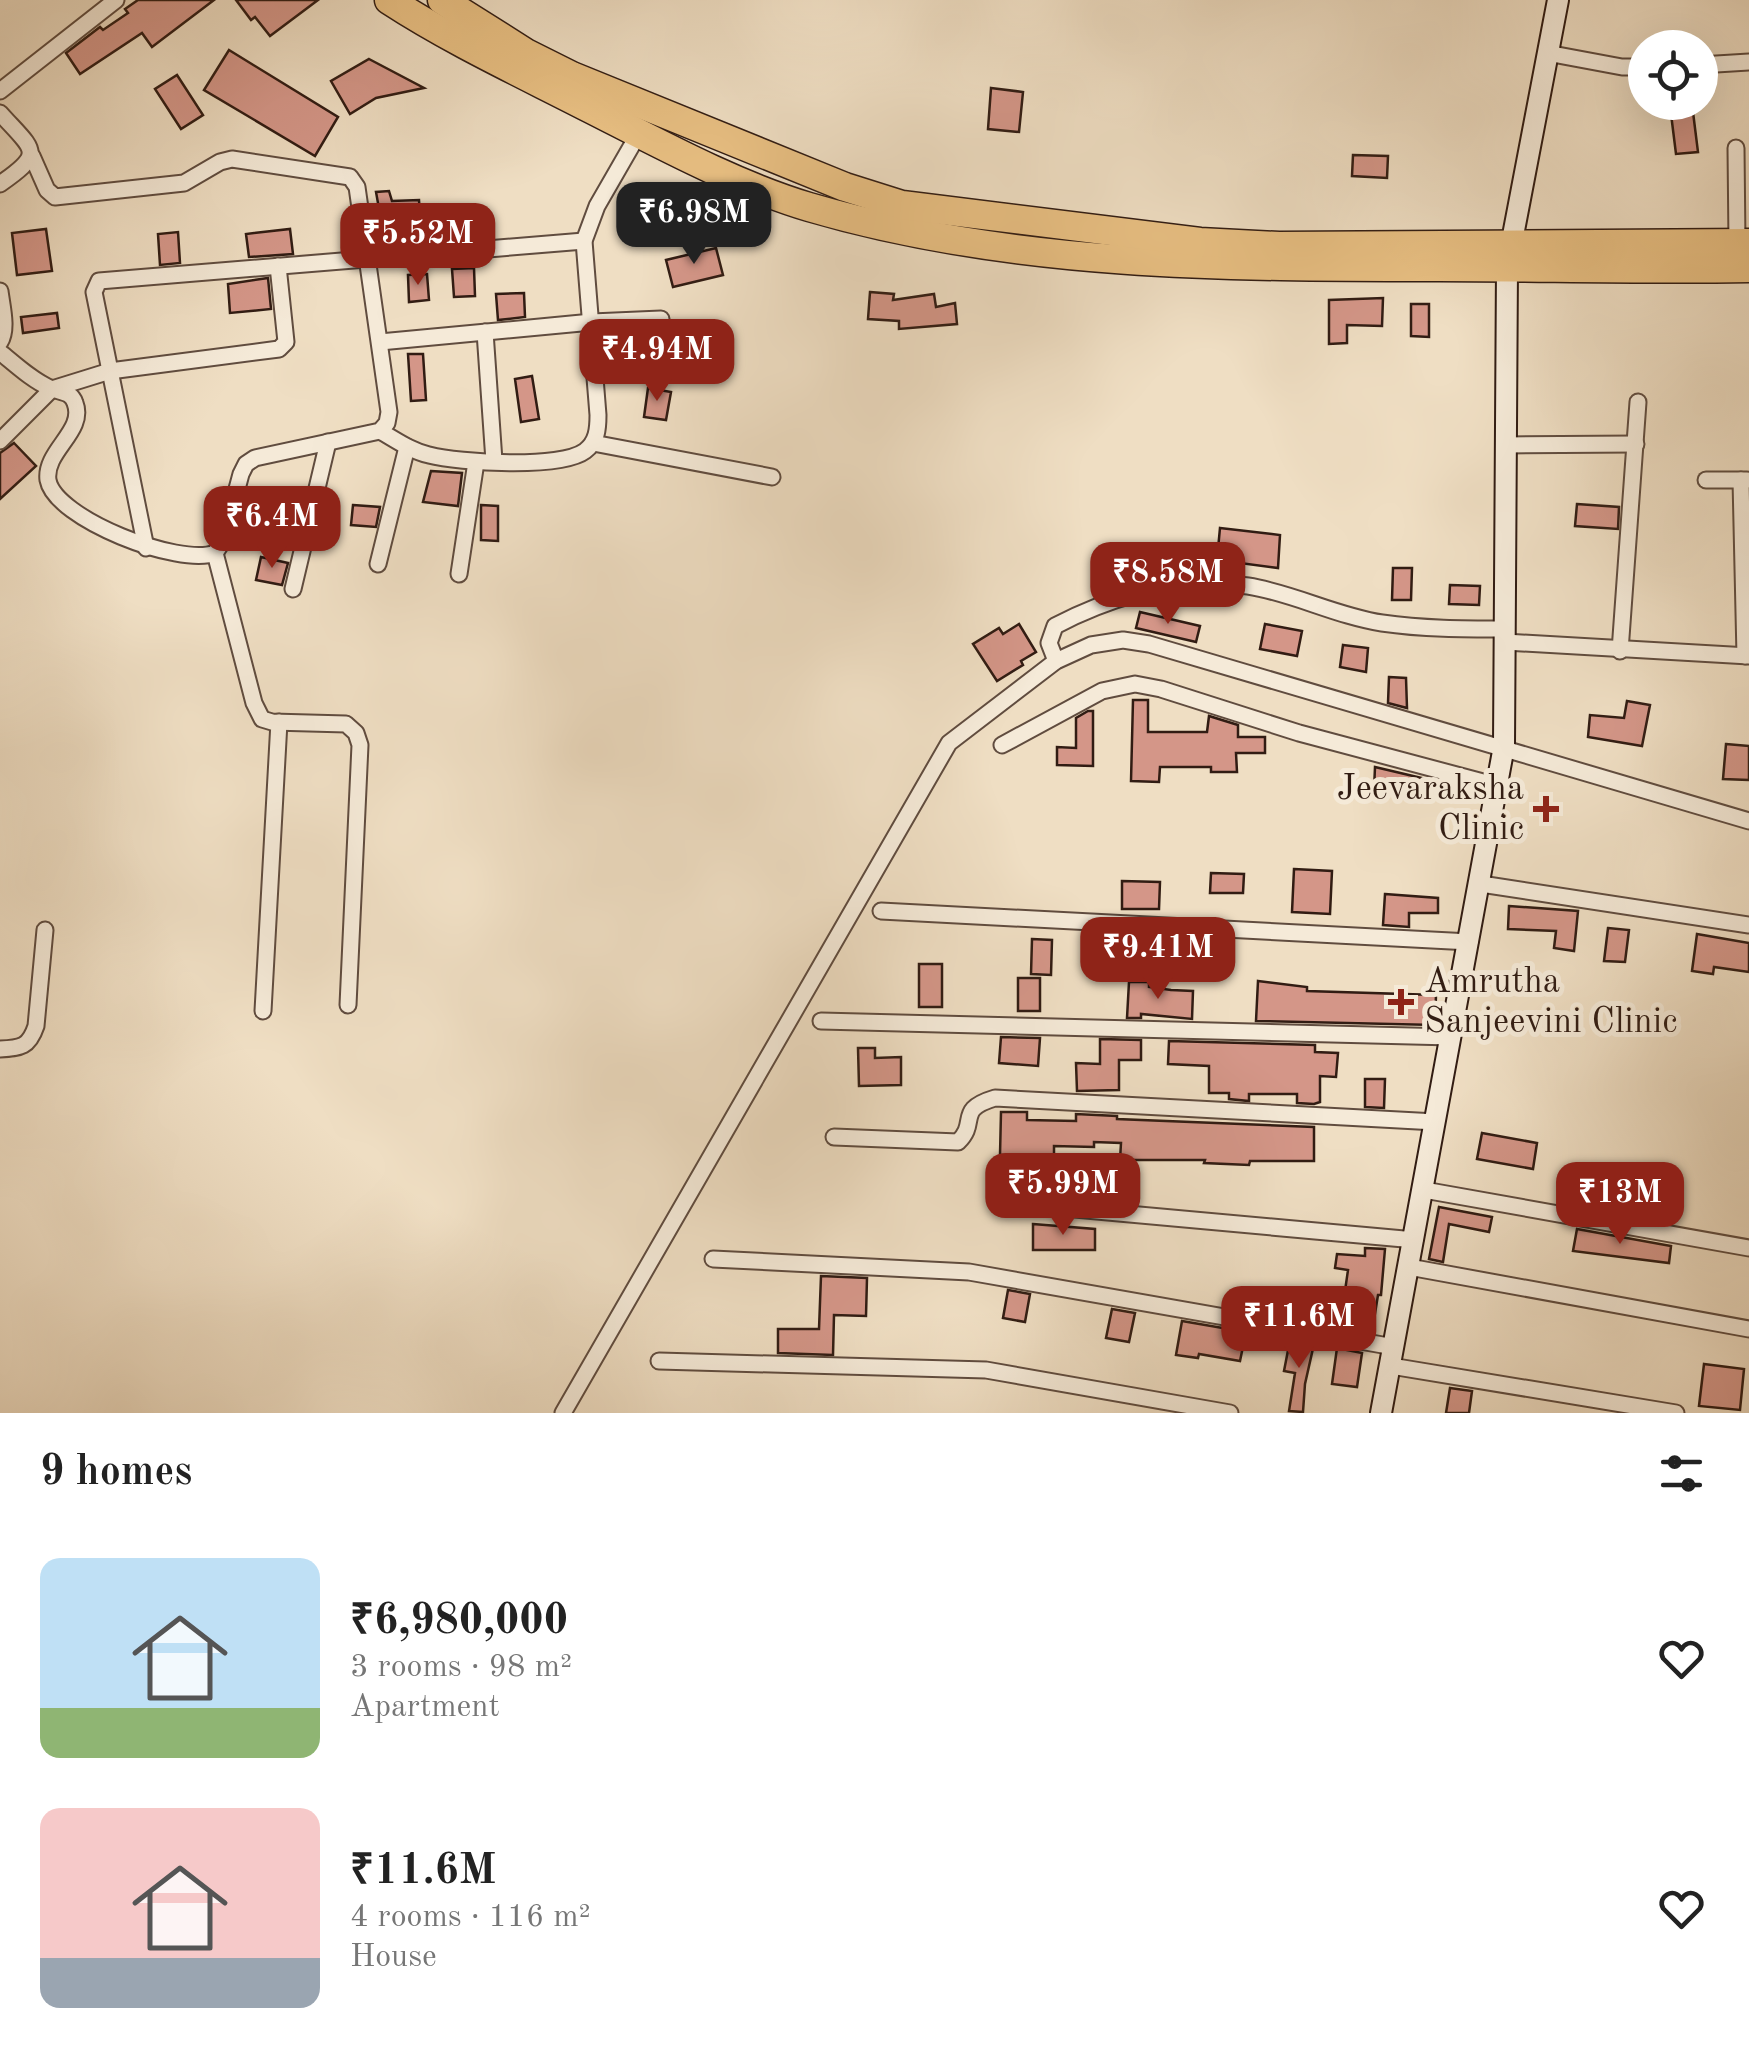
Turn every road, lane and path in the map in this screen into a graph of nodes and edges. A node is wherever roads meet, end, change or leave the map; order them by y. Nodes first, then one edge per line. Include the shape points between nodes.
1 (116, 0) edge
2 (389, 0) edge
3 (442, 0) edge
4 (1558, 0) edge
5 (1546, 53) junction
6 (1749, 62) edge
7 (1718, 64) edge
8 (1628, 67) edge
9 (0, 91) edge
10 (0, 114) edge
11 (639, 133) junction
12 (1736, 148) dead end
13 (32, 156) junction
14 (0, 184) edge
15 (899, 216) junction
16 (584, 240) junction
17 (1745, 252) edge
18 (1508, 256) junction
19 (367, 258) junction
20 (278, 266) junction
21 (0, 291) edge
22 (661, 320) dead end
23 (592, 322) junction
24 (485, 332) junction
25 (0, 342) edge
26 (380, 342) junction
27 (0, 352) edge
28 (110, 372) junction
29 (52, 389) junction
30 (1638, 402) dead end
31 (380, 431) junction
32 (0, 441) edge
33 (328, 442) junction
34 (592, 443) junction
35 (1636, 444) junction
36 (1507, 445) junction
37 (407, 447) junction
38 (476, 462) junction
39 (494, 462) junction
40 (772, 477) dead end
41 (1706, 480) dead end
42 (1745, 480) edge
43 (146, 548) junction
44 (215, 552) junction
45 (378, 564) dead end
46 (459, 574) dead end
47 (293, 590) dead end
48 (1505, 636) junction
49 (1620, 651) junction
50 (1747, 656) edge
51 (1056, 661) junction
52 (280, 722) junction
53 (1002, 745) dead end
54 (1501, 764) junction
55 (1749, 820) edge
56 (1481, 884) junction
57 (881, 911) dead end
58 (1749, 924) edge
59 (45, 930) dead end
60 (1470, 942) junction
61 (348, 1004) dead end
62 (263, 1011) dead end
63 (821, 1020) dead end
64 (1452, 1037) junction
65 (0, 1049) edge
66 (1436, 1122) junction
67 (834, 1136) dead end
68 (1424, 1190) junction
69 (1007, 1203) dead end
70 (1414, 1240) junction
71 (1749, 1248) edge
72 (712, 1259) dead end
73 (1409, 1267) junction
74 (1749, 1328) edge
75 (1393, 1356) junction
76 (658, 1362) dead end
77 (563, 1413) edge
78 (1230, 1413) edge
79 (1381, 1413) edge
80 (1676, 1413) edge

1 - 9 street
2 - 11 highway
3 - 15 highway via 572,76
4 - 5 main road
5 - 8 street
5 - 18 main road
6 - 7 street
10 - 13 street
11 - 15 highway via 809,207
11 - 16 street
12 - 17 street
13 - 14 street
13 - 19 street via 55,197 184,183 232,160 342,174 357,187
15 - 18 highway via 930,236 1056,254 1214,265
16 - 19 street
16 - 23 street
17 - 18 highway
18 - 36 main road
19 - 20 street
19 - 26 street
20 - 28 street via 286,342 279,349
20 - 28 street via 100,282 94,292
21 - 25 street
22 - 23 street
23 - 24 street
23 - 34 street via 598,431
24 - 26 street
24 - 39 street
26 - 31 street via 389,412
27 - 29 street
28 - 29 street
28 - 43 street
29 - 32 street
29 - 43 street via 69,393 77,408 77,420 49,465 55,498
30 - 35 street
31 - 33 street
31 - 37 street
33 - 44 street via 246,464
33 - 47 street
34 - 39 street via 566,460
34 - 40 street
35 - 36 street
35 - 49 street
36 - 48 main road
37 - 38 street
37 - 45 street
38 - 39 street
38 - 46 street
41 - 42 street
42 - 50 street
43 - 44 street via 192,556
44 - 52 street via 254,703 262,719
48 - 49 street
48 - 51 street via 1380,622 1250,586 1196,582 1135,593 1055,626 1049,643
48 - 54 main road
49 - 50 street
51 - 54 street via 1091,645 1149,644
51 - 77 street via 949,743
52 - 61 street via 346,724 360,745
52 - 62 street
53 - 54 street via 1102,691 1134,684 1299,733
54 - 55 street
54 - 56 main road
56 - 58 street
56 - 60 main road
57 - 60 street
59 - 65 street via 32,1038 19,1048
60 - 64 main road
63 - 64 street
64 - 66 main road
66 - 67 street via 995,1098 970,1110 958,1142
66 - 68 main road
68 - 70 main road
68 - 71 street
69 - 70 street
70 - 73 main road
72 - 75 street via 970,1272
73 - 74 street
73 - 75 main road
75 - 79 main road
75 - 80 street
76 - 78 street via 986,1370

